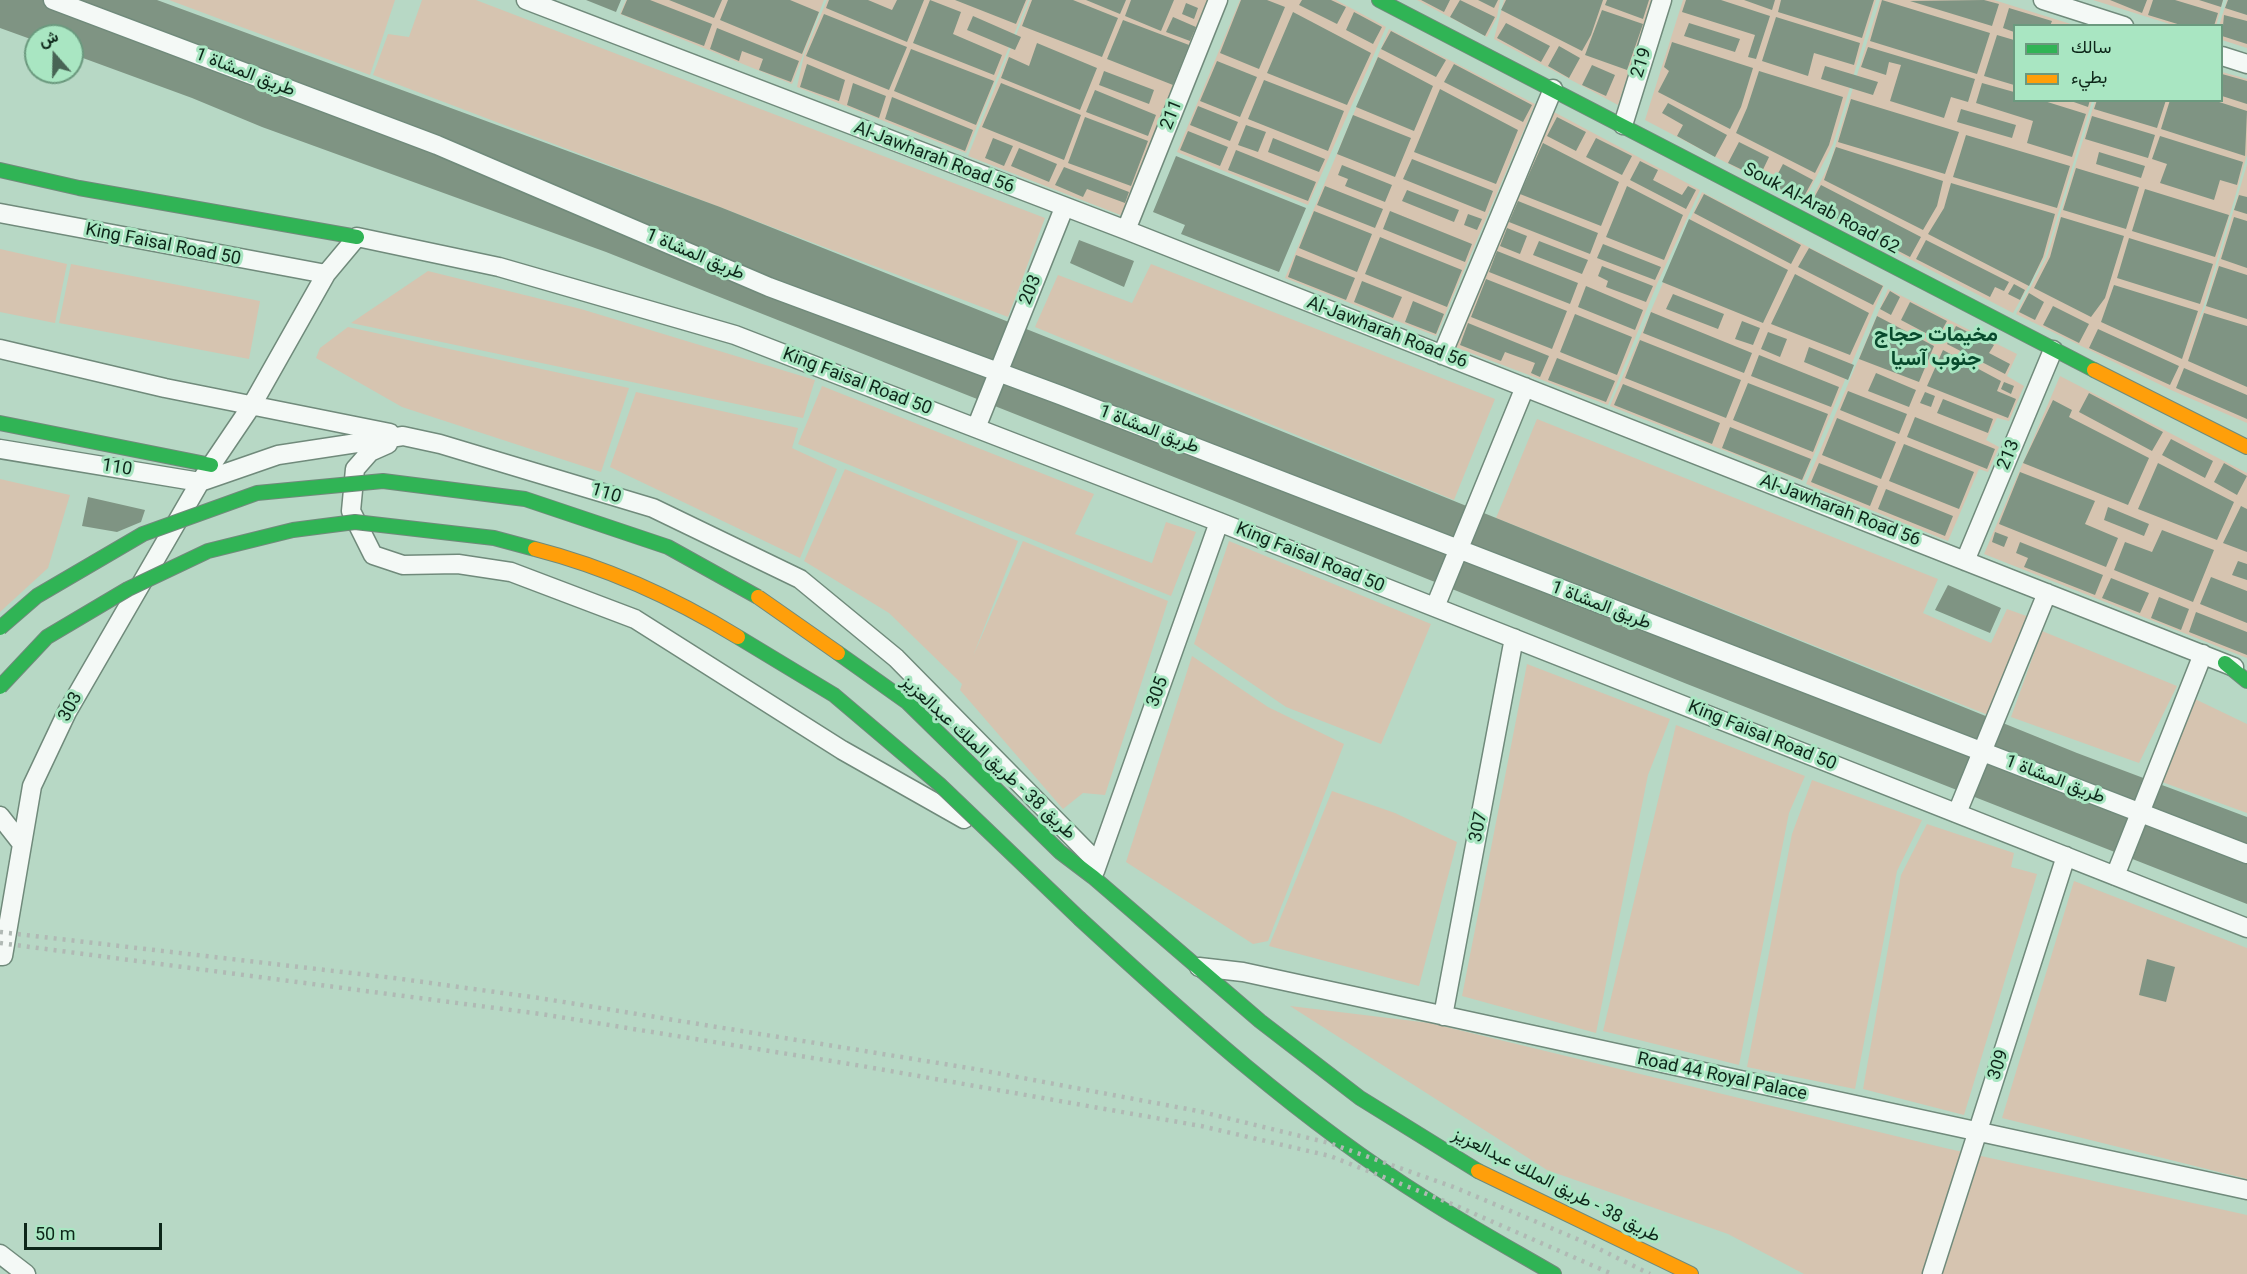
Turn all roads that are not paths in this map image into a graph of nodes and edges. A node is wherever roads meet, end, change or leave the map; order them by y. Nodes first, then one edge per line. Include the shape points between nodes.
1 (53, 0) edge
2 (525, 0) edge
3 (1218, 0) edge
4 (1379, 0) edge
5 (1662, 0) edge
6 (2043, 0) edge
7 (2118, 24) edge
8 (2223, 56) edge
9 (2247, 64) edge
10 (1553, 89) junction
11 (1623, 125) junction
12 (0, 170) edge
13 (1064, 208) junction
14 (0, 213) edge
15 (1126, 230) junction
16 (357, 237) junction
17 (326, 274) junction
18 (0, 349) edge
19 (2053, 350) junction
20 (1442, 355) junction
21 (998, 372) junction
22 (1525, 387) junction
23 (252, 405) junction
24 (0, 423) edge
25 (976, 428) junction
26 (403, 436) junction
27 (2247, 447) edge
28 (0, 448) edge
29 (212, 465) junction
30 (200, 482) junction
31 (1219, 522) junction
32 (1457, 550) junction
33 (1965, 561) junction
34 (2048, 593) junction
35 (1435, 608) junction
36 (0, 628) edge
37 (1514, 639) junction
38 (2203, 654) junction
39 (2225, 663) junction
40 (2247, 672) edge
41 (2247, 681) edge
42 (0, 687) edge
43 (1981, 752) junction
44 (2140, 812) junction
45 (1957, 813) junction
46 (0, 816) edge
47 (991, 834) junction
48 (22, 844) junction
49 (2247, 854) edge
50 (2066, 856) junction
51 (1095, 870) junction
52 (2115, 876) junction
53 (2247, 928) edge
54 (2, 956) edge
55 (1197, 967) junction
56 (1443, 1016) junction
57 (1977, 1132) junction
58 (2247, 1190) edge
59 (0, 1254) edge
60 (26, 1274) edge
61 (1554, 1274) edge
62 (1691, 1274) edge
63 (1932, 1274) edge

1 - 21 street, طريق المشاة 1 via 437,145 769,287
2 - 13 street, Al-Jawharah Road 56
3 - 15 street, 211
4 - 10 main road, Souk Al-Arab Road 62
5 - 11 street, 219
6 - 7 street
8 - 9 street
10 - 11 main road, Souk Al-Arab Road 62
10 - 20 street
11 - 19 main road, Souk Al-Arab Road 62
12 - 16 main road
13 - 15 street, Al-Jawharah Road 56
13 - 21 street, 203
14 - 17 street, King Faisal Road 50
15 - 20 street, Al-Jawharah Road 56
16 - 17 street, 303
16 - 25 street, King Faisal Road 50 via 499,267 735,335
17 - 23 street, 303
18 - 23 street
19 - 27 main road, Souk Al-Arab Road 62
19 - 33 street, 213
20 - 22 street, Al-Jawharah Road 56
21 - 25 street, 203
21 - 32 street, طريق المشاة 1
22 - 32 street
22 - 33 street, Al-Jawharah Road 56
23 - 26 street
23 - 29 street, 303
24 - 29 main road
25 - 31 street, King Faisal Road 50
26 - 30 street, 110 via 278,455
26 - 47 street via 370,452 355,469 351,511 373,555 404,565 458,564 511,572 635,619 842,750
26 - 51 street, 110 via 653,508 800,579 896,658
28 - 30 street, 110
29 - 30 street, 303
30 - 48 street, 303 via 67,712 32,786
31 - 35 street, King Faisal Road 50
31 - 51 street, 305
32 - 35 street
32 - 43 street, طريق المشاة 1
33 - 34 street, Al-Jawharah Road 56
34 - 38 street, Al-Jawharah Road 56
34 - 43 street
35 - 37 street, King Faisal Road 50
36 - 51 main road, طريق 38 - طريق الملك عبدالعزيز, bridge via 37,596 143,534 257,493 383,481 525,499 668,547 752,592 908,702 1060,852
37 - 45 street, King Faisal Road 50
37 - 56 street, 307
38 - 39 street, Al-Jawharah Road 56
38 - 44 street
39 - 40 street, Al-Jawharah Road 56
39 - 41 main road
42 - 47 main road, bridge via 48,637 128,589 208,551 294,530 355,522 494,538 577,560 707,618 834,695
43 - 44 street, طريق المشاة 1
43 - 45 street
44 - 49 street, طريق المشاة 1
44 - 52 street
45 - 50 street, King Faisal Road 50
46 - 48 street
47 - 61 main road, bridge via 1208,1036 1310,1117 1424,1198
48 - 54 street, 303
50 - 52 street, King Faisal Road 50
50 - 57 street, 309
51 - 55 main road, طريق 38 - طريق الملك عبدالعزيز
52 - 53 street, King Faisal Road 50
55 - 56 street, Road 44 Royal Palace via 1243,972
55 - 62 main road, طريق 38 - طريق الملك عبدالعزيز via 1360,1098 1475,1170
56 - 57 street, Road 44 Royal Palace
57 - 58 street, Road 44 Royal Palace
57 - 63 street, 309
59 - 60 street

